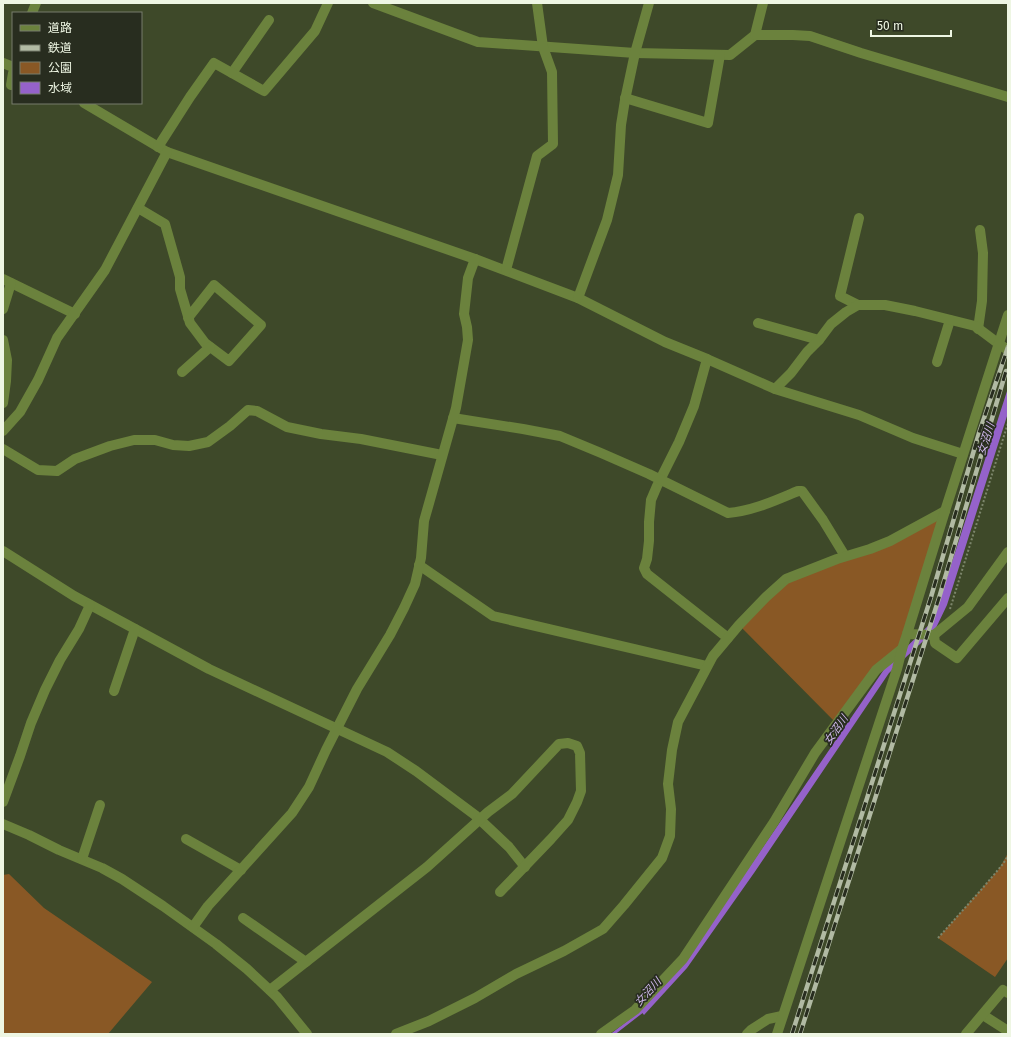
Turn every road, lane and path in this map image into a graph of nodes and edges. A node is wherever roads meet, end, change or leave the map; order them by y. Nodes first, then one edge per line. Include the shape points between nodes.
1 (328, 3) edge
2 (373, 3) edge
3 (537, 3) edge
4 (649, 3) edge
5 (763, 3) edge
6 (269, 20) dead end
7 (755, 35) junction
8 (543, 47) junction
9 (635, 53) junction
10 (720, 55) junction
11 (232, 73) junction
12 (1008, 97) edge
13 (625, 98) junction
14 (86, 104) edge
15 (158, 147) junction
16 (167, 152) junction
17 (138, 208) junction
18 (859, 218) dead end
19 (980, 230) dead end
20 (475, 259) junction
21 (506, 270) junction
22 (7, 281) edge
23 (578, 298) junction
24 (858, 305) junction
25 (3, 309) edge
26 (75, 314) junction
27 (1008, 315) edge
28 (188, 318) junction
29 (950, 320) junction
30 (758, 323) dead end
31 (978, 329) junction
32 (3, 340) edge
33 (819, 340) junction
34 (999, 344) junction
35 (210, 347) junction
36 (1008, 350) edge
37 (707, 359) junction
38 (937, 362) dead end
39 (182, 372) dead end
40 (775, 389) junction
41 (3, 403) edge
42 (453, 418) junction
43 (1008, 423) edge
44 (3, 431) edge
45 (3, 449) edge
46 (963, 454) junction
47 (442, 455) junction
48 (660, 479) junction
49 (945, 511) junction
50 (3, 551) edge
51 (1008, 552) edge
52 (845, 556) junction
53 (419, 565) junction
54 (1008, 598) edge
55 (90, 605) junction
56 (949, 622) junction
57 (135, 629) junction
58 (907, 634) junction
59 (934, 635) junction
60 (728, 638) junction
61 (902, 649) junction
62 (707, 666) junction
63 (114, 691) dead end
64 (337, 728) junction
65 (3, 802) edge
66 (100, 805) dead end
67 (479, 820) junction
68 (3, 824) edge
69 (186, 840) dead end
70 (1008, 856) edge
71 (82, 859) junction
72 (525, 866) junction
73 (241, 870) junction
74 (500, 892) dead end
75 (243, 918) dead end
76 (193, 927) junction
77 (938, 938) dead end
78 (306, 962) junction
79 (270, 990) junction
80 (1008, 993) edge
81 (983, 1014) junction
82 (782, 1016) junction
83 (1008, 1031) edge
84 (307, 1034) edge
85 (396, 1034) edge
86 (601, 1034) edge
87 (747, 1034) edge
88 (777, 1034) edge
89 (966, 1034) edge

1 - 11 street via 315,31 264,91
2 - 8 street via 478,42
3 - 8 street
4 - 9 street
5 - 7 street
6 - 11 street
7 - 10 street via 730,55
7 - 12 street via 810,36
8 - 9 street
8 - 21 street via 552,72 553,144 538,156
9 - 10 street
9 - 13 street
10 - 13 street via 708,123
11 - 15 street via 214,63
13 - 23 street via 618,175 607,220
14 - 15 street
15 - 16 street
16 - 17 street
16 - 20 street
17 - 26 street via 105,270
17 - 28 street via 165,224
18 - 24 street via 840,296
19 - 31 street via 983,253 982,301
20 - 21 street
20 - 42 street via 468,278 464,314 468,340
21 - 23 street
22 - 25 street
22 - 26 street
23 - 37 street via 665,342
24 - 29 street via 885,305
24 - 33 street via 831,324
26 - 44 street via 57,338 20,412
27 - 34 street
28 - 35 street
28 - 35 street via 214,285 261,325 229,361
29 - 31 street
29 - 38 street
30 - 33 street
31 - 34 street
32 - 41 street via 7,360
33 - 40 street
34 - 36 street
34 - 46 street
35 - 39 street
37 - 40 street
37 - 48 street via 694,406
40 - 46 street via 860,415 913,438
42 - 47 street
42 - 48 street via 560,436
43 - 56 path via 950,606
45 - 47 street via 38,470 57,470 75,459 134,440 155,440 188,446 208,442 248,410 257,411 287,427 361,438
46 - 49 street
47 - 53 street via 424,521
48 - 52 street via 728,513 763,506 802,491
48 - 60 street via 651,500 649,541 644,568 647,574
49 - 52 street via 890,541
49 - 58 street
50 - 55 street
51 - 56 street via 968,606
52 - 60 street via 786,579
53 - 62 street via 493,616
53 - 64 street via 415,584 404,608
54 - 59 street via 957,658 934,643
55 - 57 street
55 - 65 street via 44,690
56 - 59 street
57 - 63 street
57 - 64 street via 209,668
58 - 59 street
58 - 61 street
60 - 62 street
61 - 82 street
61 - 86 street via 876,670 815,753 774,822 683,958 635,1010
62 - 85 street via 678,722 668,784 671,809 670,836 662,858 624,905 603,929 475,998
64 - 67 street via 387,752
64 - 73 street via 309,787 292,813
66 - 71 street
67 - 72 street via 509,847
67 - 72 street via 512,794 559,744 577,746 580,753 581,791 577,802 568,820
67 - 78 street via 427,867
68 - 71 street
69 - 73 street
70 - 77 path via 986,885
71 - 76 street via 122,879
72 - 74 street
73 - 76 street via 208,906
75 - 78 street
76 - 79 street
78 - 79 street
79 - 84 street
80 - 81 street via 1003,990
81 - 83 street
81 - 89 street
82 - 87 street via 768,1019
82 - 88 street

